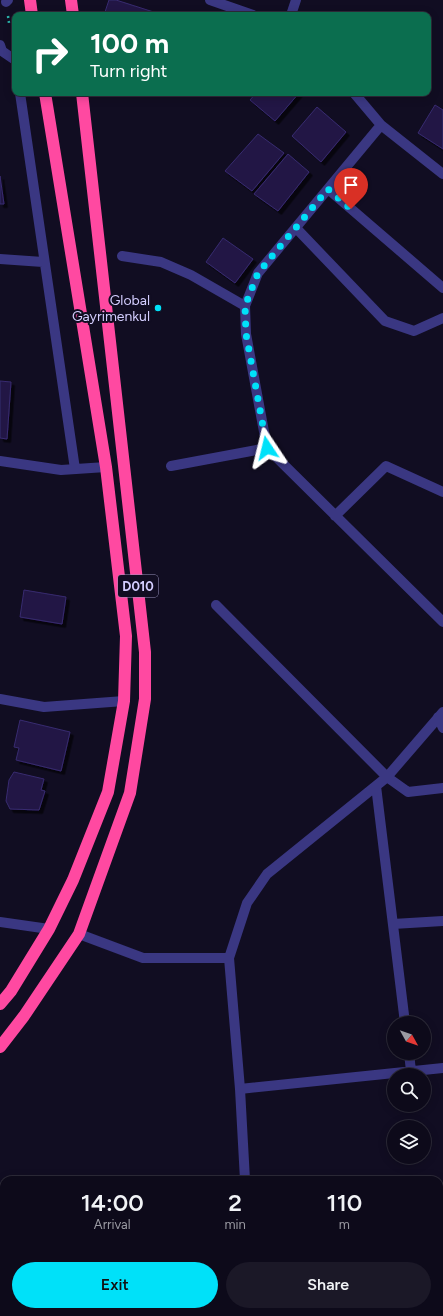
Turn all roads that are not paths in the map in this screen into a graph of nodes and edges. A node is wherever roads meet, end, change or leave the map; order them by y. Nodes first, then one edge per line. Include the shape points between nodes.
1 (30, 0) edge
2 (71, 0) edge
3 (210, 0) edge
4 (296, 0) edge
5 (32, 12) edge
6 (73, 12) edge
7 (244, 12) edge
8 (292, 12) edge
9 (0, 45) edge
10 (12, 58) edge
11 (20, 96) edge
12 (45, 96) edge
13 (82, 96) edge
14 (357, 96) edge
15 (381, 125) junction
16 (443, 174) edge
17 (328, 189) junction
18 (296, 228) junction
19 (122, 256) dead end
20 (0, 258) edge
21 (43, 262) junction
22 (443, 288) edge
23 (245, 306) junction
24 (443, 318) edge
25 (267, 448) junction
26 (0, 461) edge
27 (171, 466) dead end
28 (106, 467) junction
29 (75, 469) junction
30 (443, 492) edge
31 (335, 516) junction
32 (216, 605) dead end
33 (443, 622) edge
34 (0, 698) edge
35 (124, 701) junction
36 (441, 715) edge
37 (443, 728) edge
38 (387, 778) junction
39 (376, 786) junction
40 (443, 788) edge
41 (443, 921) edge
42 (0, 922) edge
43 (393, 924) junction
44 (49, 929) junction
45 (79, 934) junction
46 (229, 958) junction
47 (0, 1004) edge
48 (404, 1016) edge
49 (0, 1047) edge
50 (443, 1068) edge
51 (431, 1069) edge
52 (387, 1074) edge
53 (240, 1089) junction
54 (245, 1176) edge

1 - 5 highway
2 - 6 highway
3 - 7 street
4 - 8 street
9 - 10 street via 2,51
11 - 21 street
12 - 28 highway, D010
13 - 45 highway, D010 via 145,652 145,691 130,793
14 - 15 street
15 - 16 street
15 - 17 street
17 - 18 street
17 - 22 street
18 - 23 street via 258,273
18 - 24 street via 385,321 414,331
19 - 23 street via 161,262 191,275
20 - 21 street
21 - 29 street
23 - 25 street via 246,334
25 - 27 street
25 - 31 street
26 - 29 street via 61,470
28 - 29 street
28 - 35 highway, D010 via 126,636
30 - 31 street via 386,466
31 - 33 street
32 - 38 street
34 - 35 street via 44,707
35 - 44 highway, D010 via 108,792 74,880
36 - 37 street
36 - 38 street
38 - 39 street
38 - 40 street via 408,792
39 - 43 street
39 - 46 street via 267,874 247,903
41 - 43 street
42 - 44 street
43 - 48 street
44 - 47 highway, D010 via 11,991
45 - 46 street via 142,958
45 - 49 highway, D010
46 - 53 street
50 - 51 street
52 - 53 street
53 - 54 street

